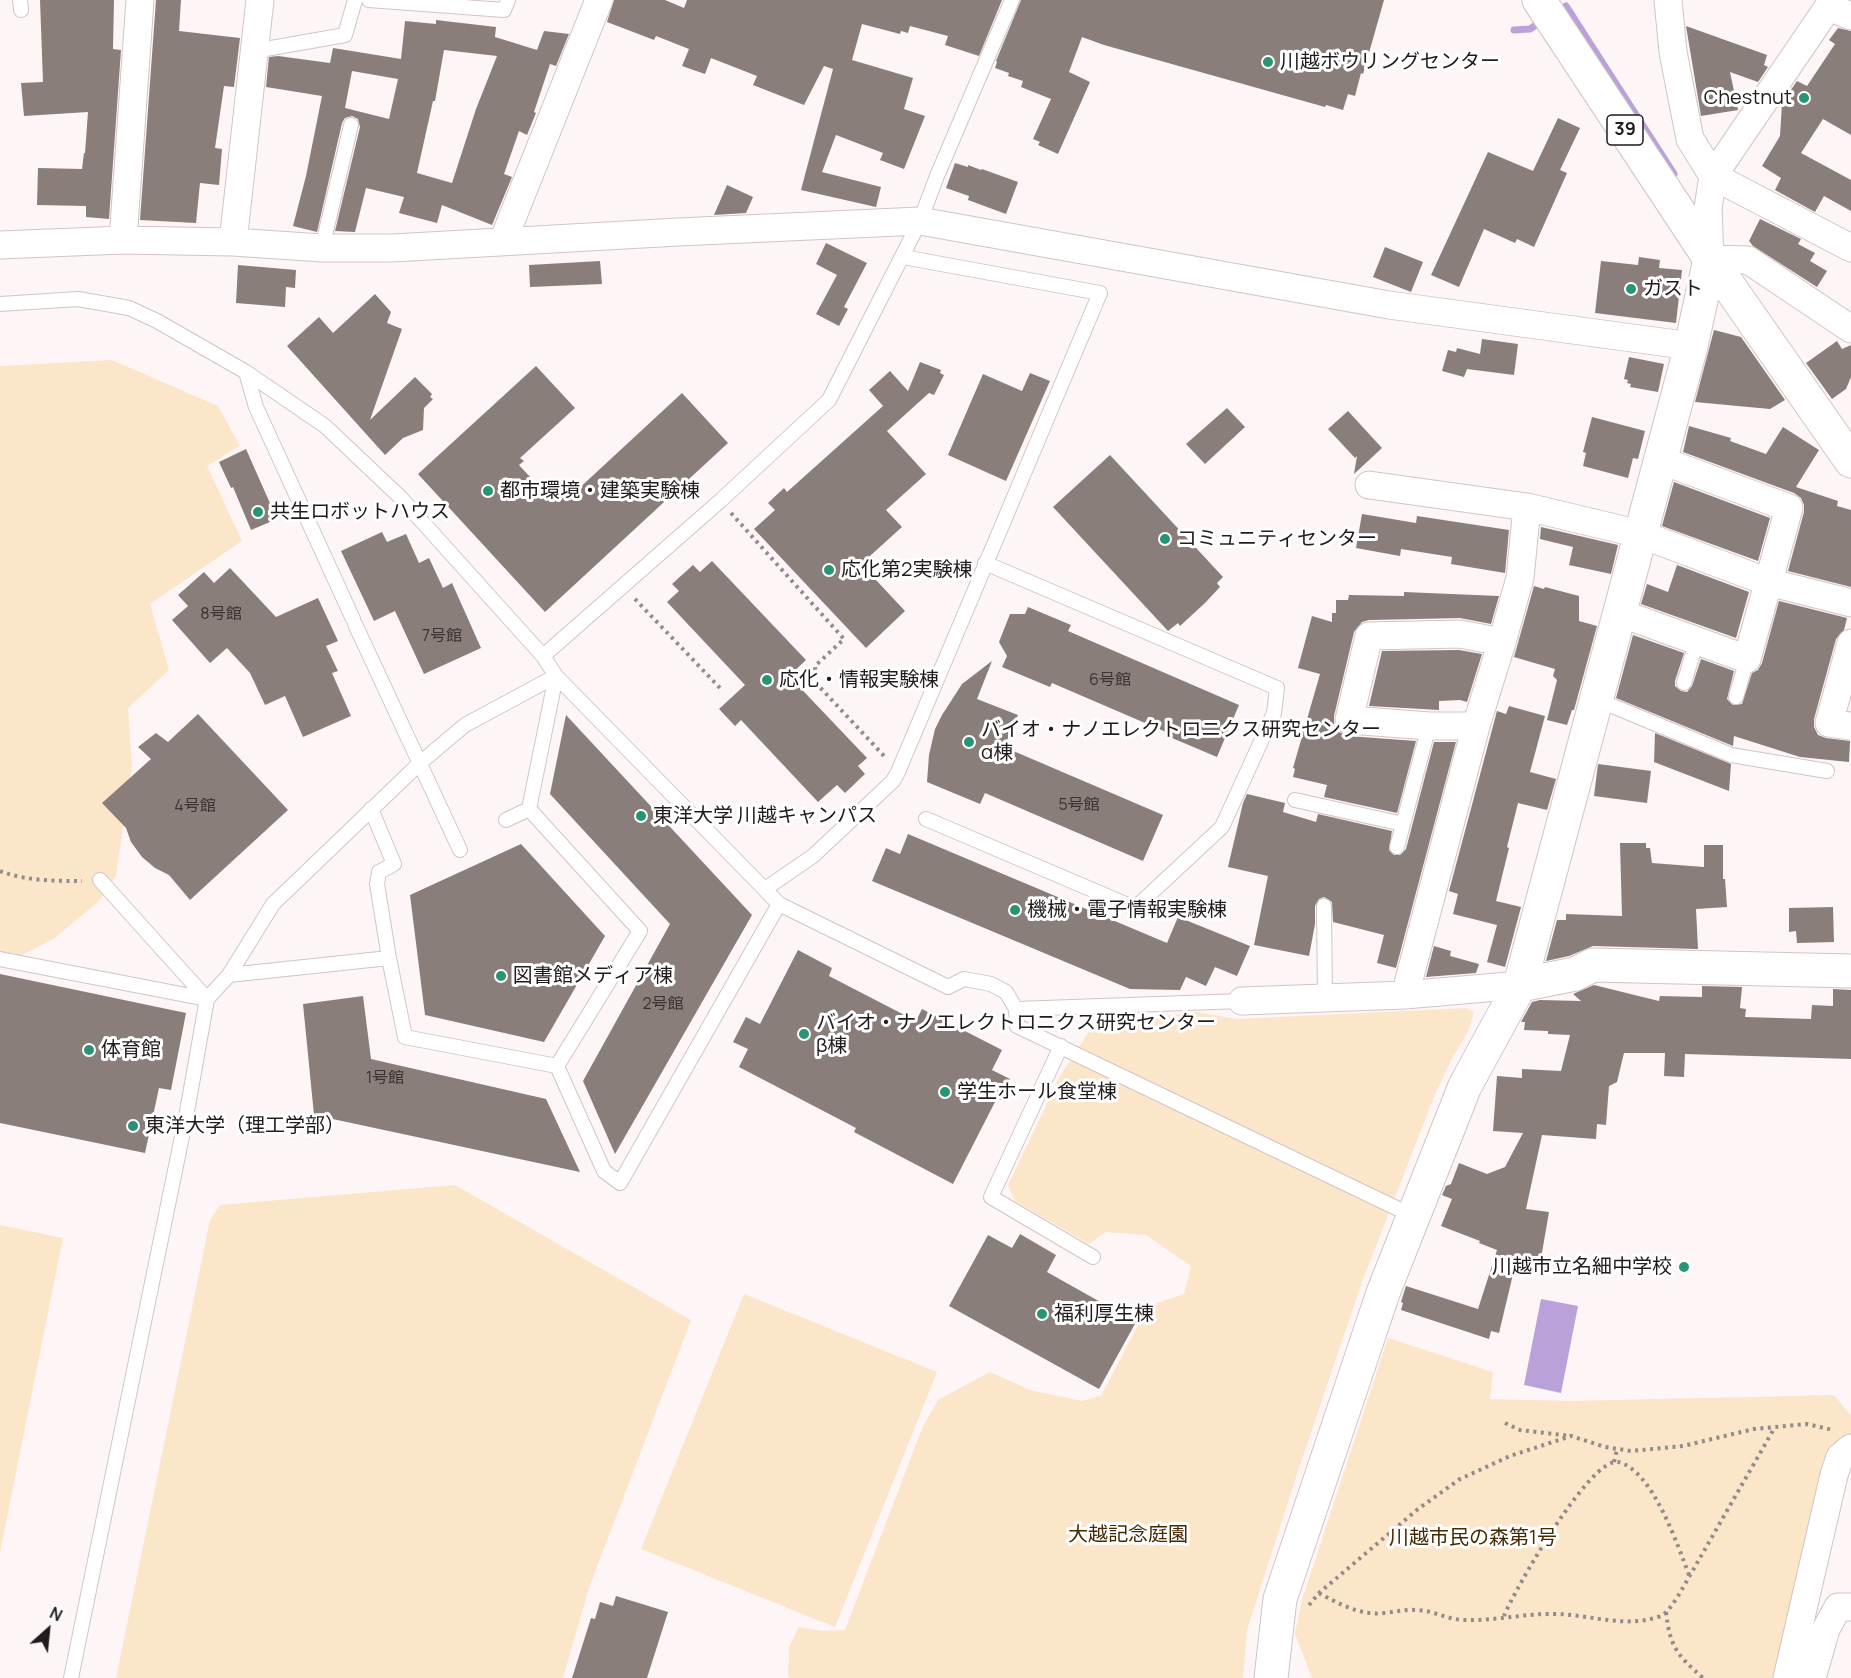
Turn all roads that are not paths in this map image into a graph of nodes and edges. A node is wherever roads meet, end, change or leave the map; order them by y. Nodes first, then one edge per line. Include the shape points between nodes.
1 (140, 0) edge
2 (260, 0) edge
3 (355, 0) edge
4 (369, 0) edge
5 (508, 0) edge
6 (599, 0) edge
7 (1012, 0) edge
8 (1539, 0) edge
9 (1668, 0) edge
10 (1838, 8) edge
11 (254, 51) junction
12 (351, 124) dead end
13 (1713, 176) junction
14 (920, 220) junction
15 (123, 240) junction
16 (503, 241) junction
17 (234, 242) junction
18 (0, 245) edge
19 (322, 248) junction
20 (1851, 248) edge
21 (903, 257) junction
22 (1710, 259) junction
23 (0, 304) edge
24 (1851, 328) edge
25 (1691, 346) junction
26 (246, 372) junction
27 (1660, 460) junction
28 (1851, 461) edge
29 (1369, 485) dead end
30 (1527, 507) junction
31 (1640, 534) junction
32 (985, 563) junction
33 (1768, 582) junction
34 (1851, 603) edge
35 (1620, 613) junction
36 (1698, 640) junction
37 (1502, 642) junction
38 (1851, 643) edge
39 (543, 656) junction
40 (1747, 659) junction
41 (556, 676) junction
42 (1684, 683) dead end
43 (1737, 697) dead end
44 (1598, 700) junction
45 (1429, 726) junction
46 (1476, 726) junction
47 (1851, 726) edge
48 (420, 763) junction
49 (1827, 771) dead end
50 (1295, 800) dead end
51 (371, 809) junction
52 (530, 809) junction
53 (926, 819) dead end
54 (506, 820) dead end
55 (1403, 824) junction
56 (1397, 847) dead end
57 (460, 850) dead end
58 (100, 880) road end
59 (765, 889) junction
60 (779, 904) junction
61 (1324, 906) dead end
62 (389, 958) junction
63 (0, 960) edge
64 (1851, 971) edge
65 (229, 975) junction
66 (1520, 986) junction
67 (1405, 995) junction
68 (1325, 998) junction
69 (207, 999) junction
70 (1242, 1001) joint
71 (1016, 1010) junction
72 (1061, 1047) junction
73 (557, 1066) junction
74 (1413, 1216) junction
75 (1093, 1257) dead end
76 (1845, 1440) edge
77 (1851, 1607) edge
78 (71, 1678) edge
79 (1271, 1678) edge
80 (1787, 1678) edge
81 (1812, 1678) edge

1 - 15 street
2 - 11 street
3 - 11 lane via 345,35
4 - 5 lane via 504,10
6 - 16 street
7 - 14 lane
8 - 22 street, 39
9 - 13 street via 1673,52 1690,139
10 - 13 street
11 - 17 street
12 - 19 lane
13 - 20 street
13 - 22 street via 1708,208
14 - 16 street
14 - 21 lane
14 - 25 street via 1389,305
15 - 17 street
15 - 18 street
16 - 19 street
17 - 19 street
21 - 32 lane via 1100,293
21 - 39 lane via 829,400
22 - 24 street via 1748,260
22 - 25 street
22 - 28 street, 39
23 - 26 lane via 78,299 129,308
25 - 27 street
26 - 39 lane via 325,426 400,497
26 - 48 lane via 256,407
27 - 31 street
27 - 33 street via 1789,508
29 - 30 street
30 - 31 street
30 - 37 street via 1520,578
31 - 33 street
31 - 35 street
32 - 53 lane via 1277,688 1274,713 1222,827 1135,908
32 - 59 lane via 893,782 813,856
33 - 34 street
33 - 40 street
35 - 36 street
35 - 44 street
36 - 40 street
36 - 42 lane
37 - 45 street via 1460,634 1369,636 1348,720
37 - 46 street
38 - 47 street via 1829,723
39 - 41 lane
40 - 43 lane
41 - 48 lane via 465,725
41 - 52 lane
41 - 59 lane
44 - 49 lane via 1731,755
44 - 66 street
45 - 46 street
45 - 55 lane
46 - 67 street
48 - 51 lane
48 - 57 lane
50 - 55 lane
51 - 62 lane via 394,864 380,872 377,884
51 - 65 lane via 273,904
52 - 54 lane
52 - 73 lane via 640,931
55 - 56 lane
58 - 69 lane
59 - 60 lane
60 - 71 lane via 948,987 963,979 991,984 1006,992
60 - 73 lane via 620,1183 604,1171
61 - 68 lane
62 - 65 lane
62 - 73 lane via 405,1037
63 - 69 lane
64 - 66 street via 1593,965 1575,974
65 - 69 lane
66 - 67 street
66 - 74 street via 1465,1086
67 - 68 street
68 - 70 street
69 - 78 lane
70 - 71 lane
71 - 72 lane via 1017,1026
72 - 74 lane
72 - 75 lane via 992,1197
74 - 79 street via 1383,1293 1280,1599
76 - 80 street
77 - 81 street via 1838,1607 1826,1629

